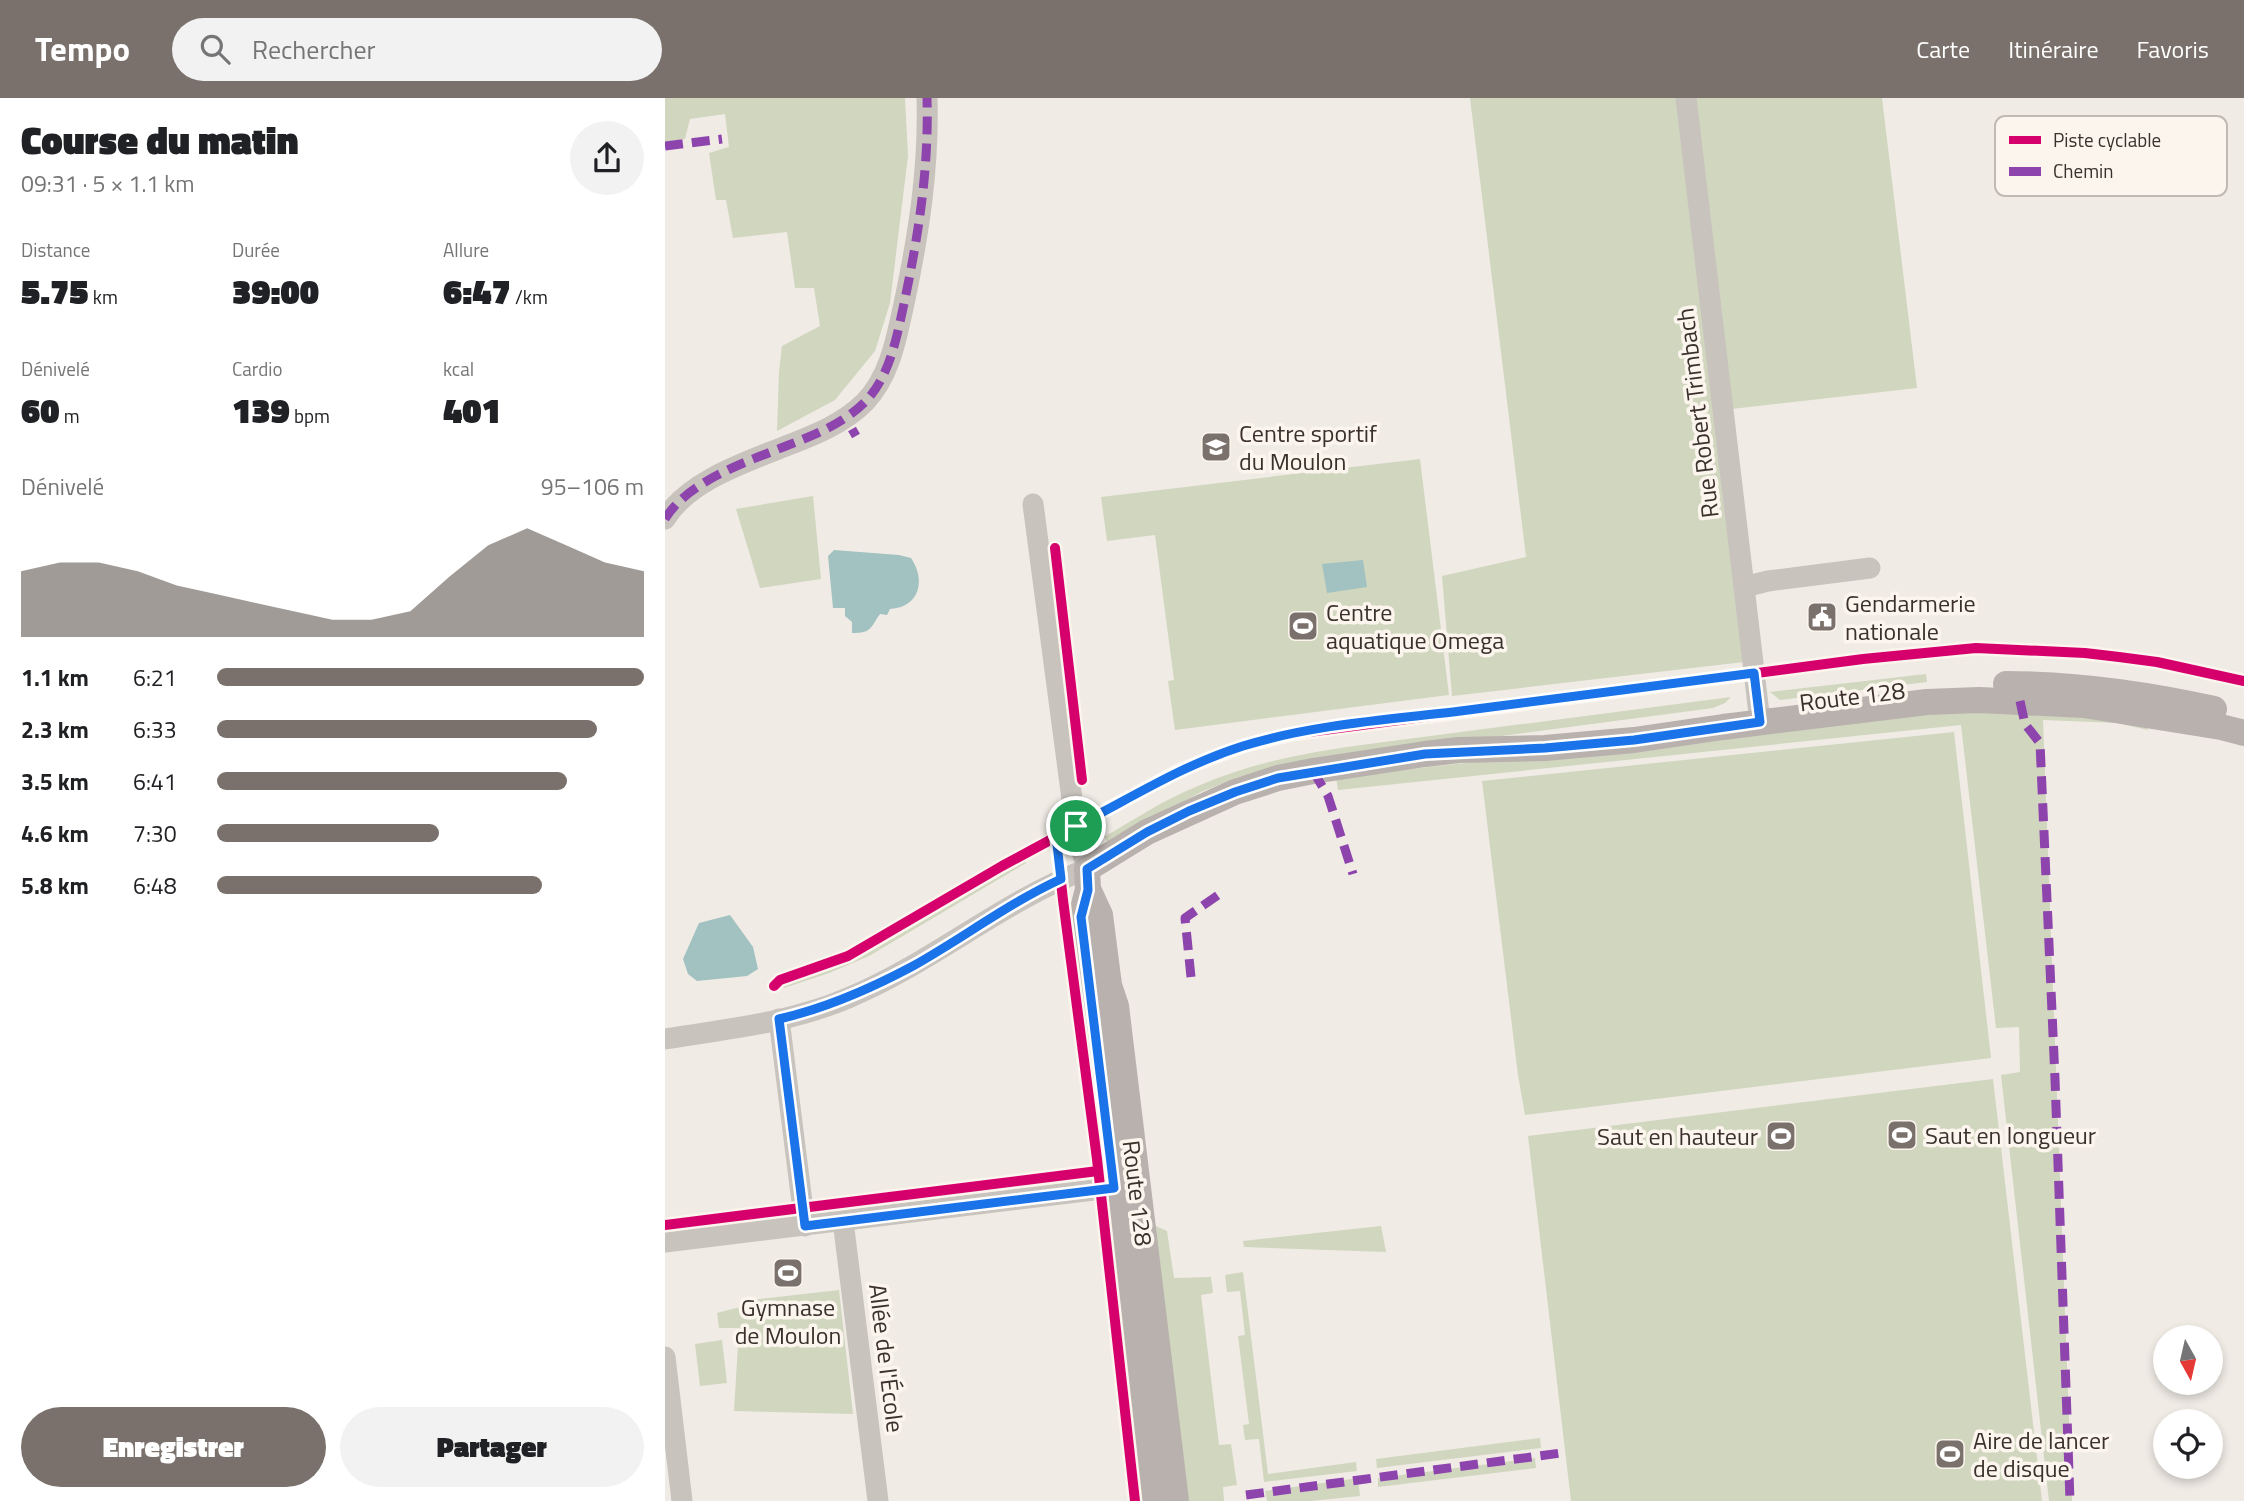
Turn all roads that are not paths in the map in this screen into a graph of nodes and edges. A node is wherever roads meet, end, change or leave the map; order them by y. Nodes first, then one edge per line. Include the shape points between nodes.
1 (927, 98) edge
2 (1686, 98) edge
3 (1033, 504) dead end
4 (665, 519) edge
5 (1870, 568) dead end
6 (1744, 587) junction
7 (1759, 715) junction
8 (2244, 717) edge
9 (2244, 733) edge
10 (1088, 879) junction
11 (779, 1019) junction
12 (665, 1039) edge
13 (1125, 1187) junction
14 (843, 1221) junction
15 (805, 1226) junction
16 (665, 1242) edge
17 (665, 1357) edge
18 (682, 1501) edge
19 (878, 1501) edge
20 (1153, 1501) edge
21 (1176, 1501) edge

1 - 4 street via 922,209 894,349 882,377 866,401 844,420 721,474 678,500
2 - 6 street, Rue Robert Trimbach
3 - 10 street via 1074,814
5 - 6 street
6 - 7 street, Rue Robert Trimbach
7 - 8 main road, Route 128 via 1934,686 2036,684 2110,690
7 - 9 main road, Route 128 via 1935,701 2021,701 2084,705
7 - 10 main road, Route 128 via 1583,744 1459,750 1278,778 1147,832
10 - 11 street via 1041,889 865,990
10 - 13 main road, Route 128 via 1081,917
11 - 12 street
11 - 15 street
13 - 14 street
13 - 20 main road, Route 128
13 - 21 main road, Route 128
14 - 15 street
14 - 19 street, Allée de l'École
15 - 16 street
17 - 18 street

